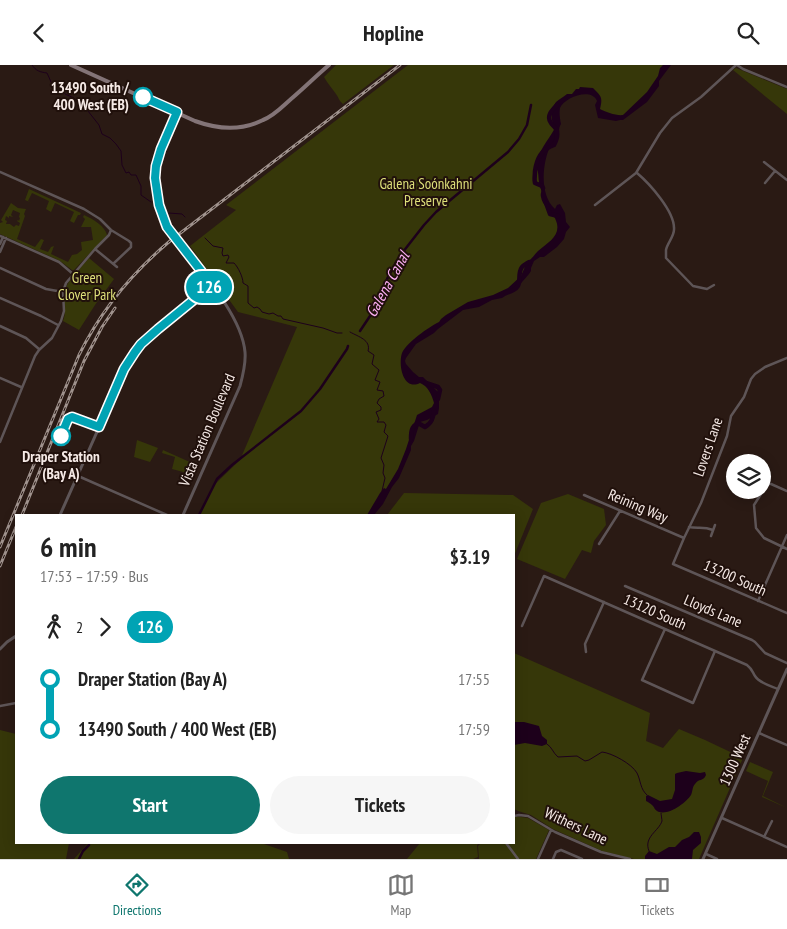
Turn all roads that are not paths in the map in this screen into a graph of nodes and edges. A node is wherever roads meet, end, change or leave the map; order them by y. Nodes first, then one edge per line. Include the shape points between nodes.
1 (71, 65) edge
2 (329, 65) edge
3 (736, 65) edge
4 (787, 87) edge
5 (177, 112) junction
6 (764, 162) dead end
7 (775, 171) junction
8 (0, 172) edge
9 (636, 173) junction
10 (787, 180) edge
11 (765, 183) dead end
12 (595, 205) dead end
13 (111, 230) junction
14 (3, 237) edge
15 (0, 244) edge
16 (95, 249) junction
17 (0, 253) edge
18 (113, 264) junction
19 (116, 267) dead end
20 (0, 268) edge
21 (73, 274) junction
22 (212, 285) junction
23 (714, 285) dead end
24 (63, 292) junction
25 (0, 298) edge
26 (58, 325) junction
27 (0, 326) edge
28 (40, 349) junction
29 (787, 358) edge
30 (0, 378) edge
31 (22, 387) junction
32 (0, 442) edge
33 (78, 476) junction
34 (771, 484) edge
35 (787, 491) edge
36 (584, 495) dead end
37 (758, 499) edge
38 (620, 511) junction
39 (60, 514) edge
40 (165, 514) edge
41 (183, 514) edge
42 (715, 525) dead end
43 (690, 527) junction
44 (713, 530) junction
45 (710, 535) dead end
46 (787, 535) edge
47 (684, 538) junction
48 (599, 544) dead end
49 (782, 547) junction
50 (787, 549) edge
51 (673, 564) joint
52 (625, 586) dead end
53 (758, 601) junction
54 (604, 602) junction
55 (787, 613) edge
56 (522, 626) dead end
57 (665, 629) junction
58 (15, 637) edge
59 (0, 649) edge
60 (716, 651) junction
61 (586, 652) dead end
62 (787, 663) edge
63 (787, 669) edge
64 (778, 689) junction
65 (15, 703) edge
66 (0, 707) edge
67 (759, 733) junction
68 (787, 745) edge
69 (515, 816) edge
70 (722, 818) junction
71 (772, 821) dead end
72 (551, 830) junction
73 (764, 837) junction
74 (507, 844) edge
75 (787, 847) edge
76 (706, 854) junction
77 (518, 859) edge
78 (538, 859) edge
79 (553, 859) edge
80 (582, 859) edge
81 (630, 859) edge
82 (703, 859) edge
83 (716, 859) edge

1 - 5 main road
2 - 5 main road via 264,120 226,128 206,125
3 - 4 street
3 - 9 street via 672,118
5 - 22 street, Vista Station Boulevard via 156,166 158,197 167,227
6 - 7 street
7 - 10 street
7 - 11 street
8 - 13 street via 84,209
9 - 12 street
9 - 23 street via 647,182 670,213 674,229 666,258 693,286 707,289
13 - 16 street
13 - 18 street via 131,245
14 - 15 street
14 - 17 street
14 - 21 street via 59,263
16 - 18 street
16 - 21 street
18 - 19 street
20 - 24 street via 46,289
21 - 24 street
22 - 33 street via 135,352 124,369
22 - 41 street, Vista Station Boulevard via 231,314 243,341 244,372
24 - 26 street via 64,311
25 - 26 street
26 - 28 street via 50,340
27 - 28 street via 26,338
28 - 31 street
29 - 43 street, Lovers Lane via 764,367 751,379 731,416 727,436
30 - 31 street
31 - 32 street
33 - 39 street
33 - 40 street
34 - 35 street
36 - 38 street, Reining Way
37 - 49 street via 754,505 756,527 764,538
38 - 47 street, Reining Way
38 - 48 street
42 - 44 street
43 - 44 street
43 - 47 street, Lovers Lane
44 - 45 street
46 - 49 street
47 - 51 street, Lovers Lane
49 - 50 street
49 - 53 street
51 - 53 street, 13200 South
52 - 62 street, Lloyds Lane via 752,641 765,653
53 - 55 street, 13200 South
54 - 56 street, 13120 South via 544,576
54 - 57 street, 13120 South
54 - 61 street via 585,644
57 - 60 street, 13120 South
57 - 60 street via 642,680 693,703
58 - 59 street
60 - 64 street, 13120 South via 747,665 758,679
63 - 64 street, 1300 West
64 - 67 street, 1300 West
65 - 66 street
67 - 68 street
67 - 70 street, 1300 West
69 - 72 street, Withers Lane via 528,816
70 - 73 street
70 - 76 street, 1300 West
71 - 73 street
72 - 78 street
72 - 81 street, Withers Lane via 610,856
73 - 75 street
74 - 77 street
76 - 82 street, 1300 West
76 - 83 street
79 - 80 street via 561,850

